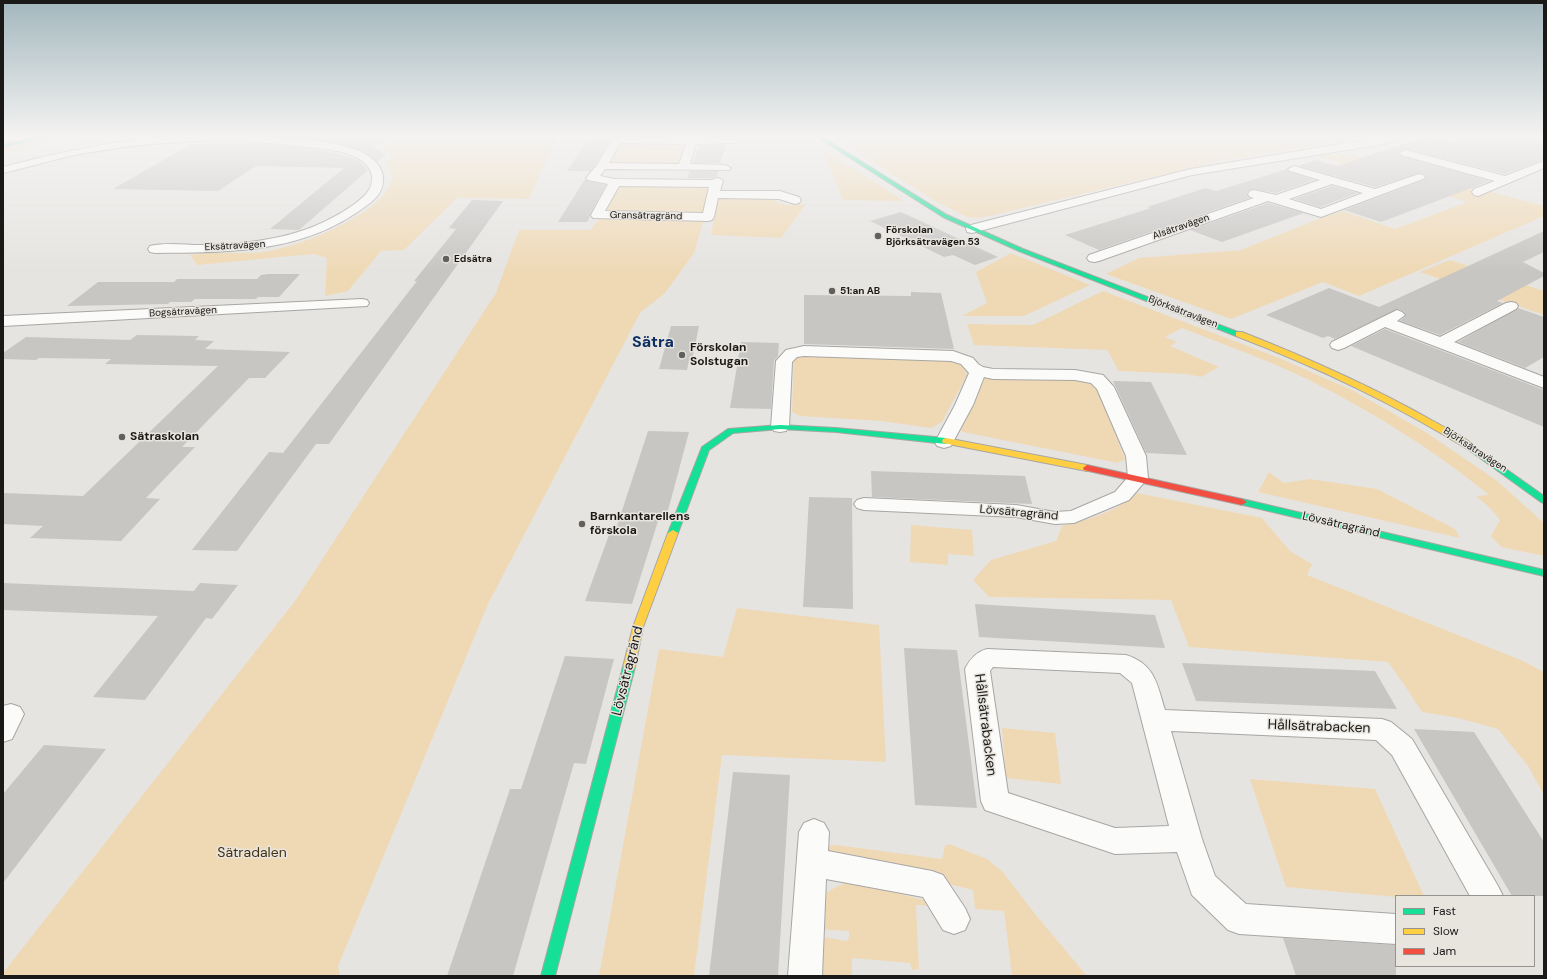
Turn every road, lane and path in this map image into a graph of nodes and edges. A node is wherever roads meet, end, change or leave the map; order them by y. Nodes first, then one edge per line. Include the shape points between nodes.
1 (379, 181) edge
2 (607, 181) edge
3 (717, 181) edge
4 (889, 181) edge
5 (1158, 181) edge
6 (1330, 181) edge
7 (1334, 181) edge
8 (1409, 181) edge
9 (1504, 181) edge
10 (615, 182) junction
11 (715, 189) junction
12 (1478, 192) dead end
13 (1253, 193) dead end
14 (1375, 193) junction
15 (1272, 198) junction
16 (794, 200) dead end
17 (972, 229) junction
18 (155, 249) dead end
19 (1094, 258) dead end
20 (362, 303) dead end
21 (1511, 306) dead end
22 (3, 321) edge
23 (1441, 343) junction
24 (1338, 345) dead end
25 (978, 371) junction
26 (1544, 383) edge
27 (780, 428) junction
28 (944, 442) junction
29 (1138, 478) junction
30 (1544, 500) edge
31 (864, 504) dead end
32 (1544, 573) edge
33 (1154, 720) junction
34 (1187, 839) junction
35 (1486, 895) edge
36 (954, 919) dead end
37 (1395, 929) edge
38 (548, 976) edge
39 (805, 976) edge

1 - 18 street, Eksätravägen via 374,191 362,204 340,219 281,242 252,247
2 - 10 street
3 - 11 street, Gransätragränd
4 - 17 street, Björksätravägen
5 - 17 street
6 - 15 street, Alsätravägen
7 - 14 street
8 - 14 street
9 - 12 street
10 - 11 street
10 - 11 street, Gransätragränd via 597,215 708,217
11 - 16 street via 780,195
13 - 15 street
14 - 15 street via 1321,213
15 - 19 street, Alsätravägen
17 - 30 street, Björksätravägen via 1304,358 1346,377 1430,421 1511,474
20 - 22 street, Bogsätravägen
21 - 23 street
23 - 24 street via 1391,319
23 - 26 street
25 - 27 street via 967,361 953,356 804,351 792,353 784,361
25 - 28 street via 964,405
25 - 29 street via 992,374 1075,375 1097,379 1106,387 1136,456
27 - 28 street, Lövsätragränd via 836,430
27 - 38 street, Lövsätragränd via 731,431 705,449 638,627
28 - 29 street, Lövsätragränd via 962,443
29 - 31 street, Lövsätragränd via 1122,496 1074,517 1055,518 1016,511
29 - 32 street, Lövsätragränd
33 - 34 street, Hållsätrabacken
33 - 34 street, Hållsätrabacken via 1143,678 1126,664 987,658 976,669 995,801 1115,841
33 - 35 street, Hållsätrabacken via 1382,730 1402,747
34 - 37 street, Hållsätrabacken via 1203,885 1239,919
36 - 39 street via 932,884 813,847

